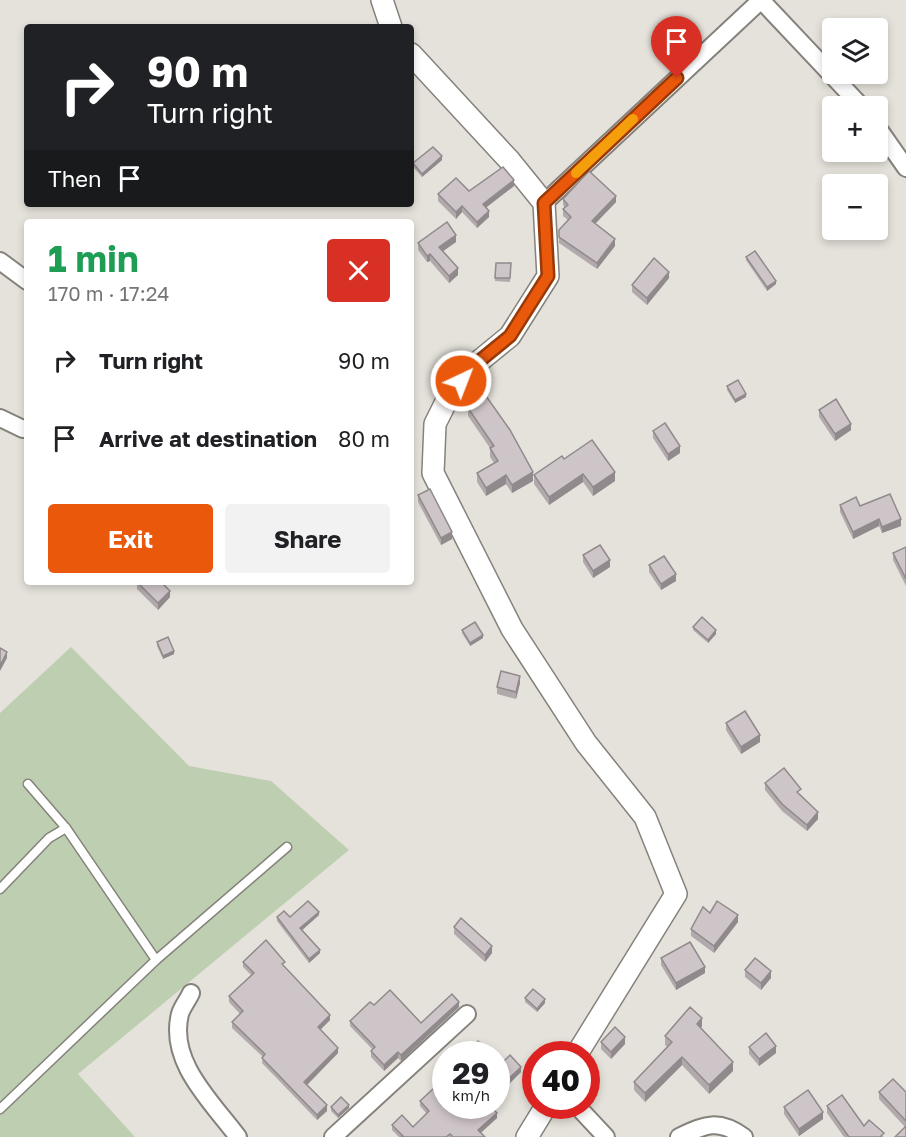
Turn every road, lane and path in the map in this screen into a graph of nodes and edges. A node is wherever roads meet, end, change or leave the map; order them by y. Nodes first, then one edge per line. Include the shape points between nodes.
1 (382, 0) edge
2 (761, 0) edge
3 (390, 24) edge
4 (414, 57) edge
5 (852, 96) edge
6 (888, 142) edge
7 (906, 168) edge
8 (544, 203) junction
9 (0, 261) edge
10 (24, 279) edge
11 (0, 418) edge
12 (24, 429) edge
13 (28, 784) dead end
14 (66, 828) junction
15 (287, 847) dead end
16 (0, 889) edge
17 (156, 960) junction
18 (191, 993) dead end
19 (467, 1014) dead end
20 (585, 1041) edge
21 (0, 1109) edge
22 (538, 1119) edge
23 (589, 1119) edge
24 (238, 1137) edge
25 (333, 1137) edge
26 (527, 1137) edge
27 (606, 1137) edge
28 (679, 1137) edge
29 (744, 1137) edge

1 - 3 street
2 - 5 street
2 - 8 street
4 - 8 street
6 - 7 street
8 - 20 street via 548,276 510,336 472,367 450,394 435,424 433,473 512,629 586,743 645,817 676,894
9 - 10 street
11 - 12 street
13 - 14 lane
14 - 16 lane via 49,838
14 - 17 lane
15 - 17 lane
17 - 21 lane
18 - 24 street via 180,1014 180,1050 193,1078
19 - 25 street
22 - 26 street
23 - 27 street
28 - 29 street via 705,1125 729,1126

